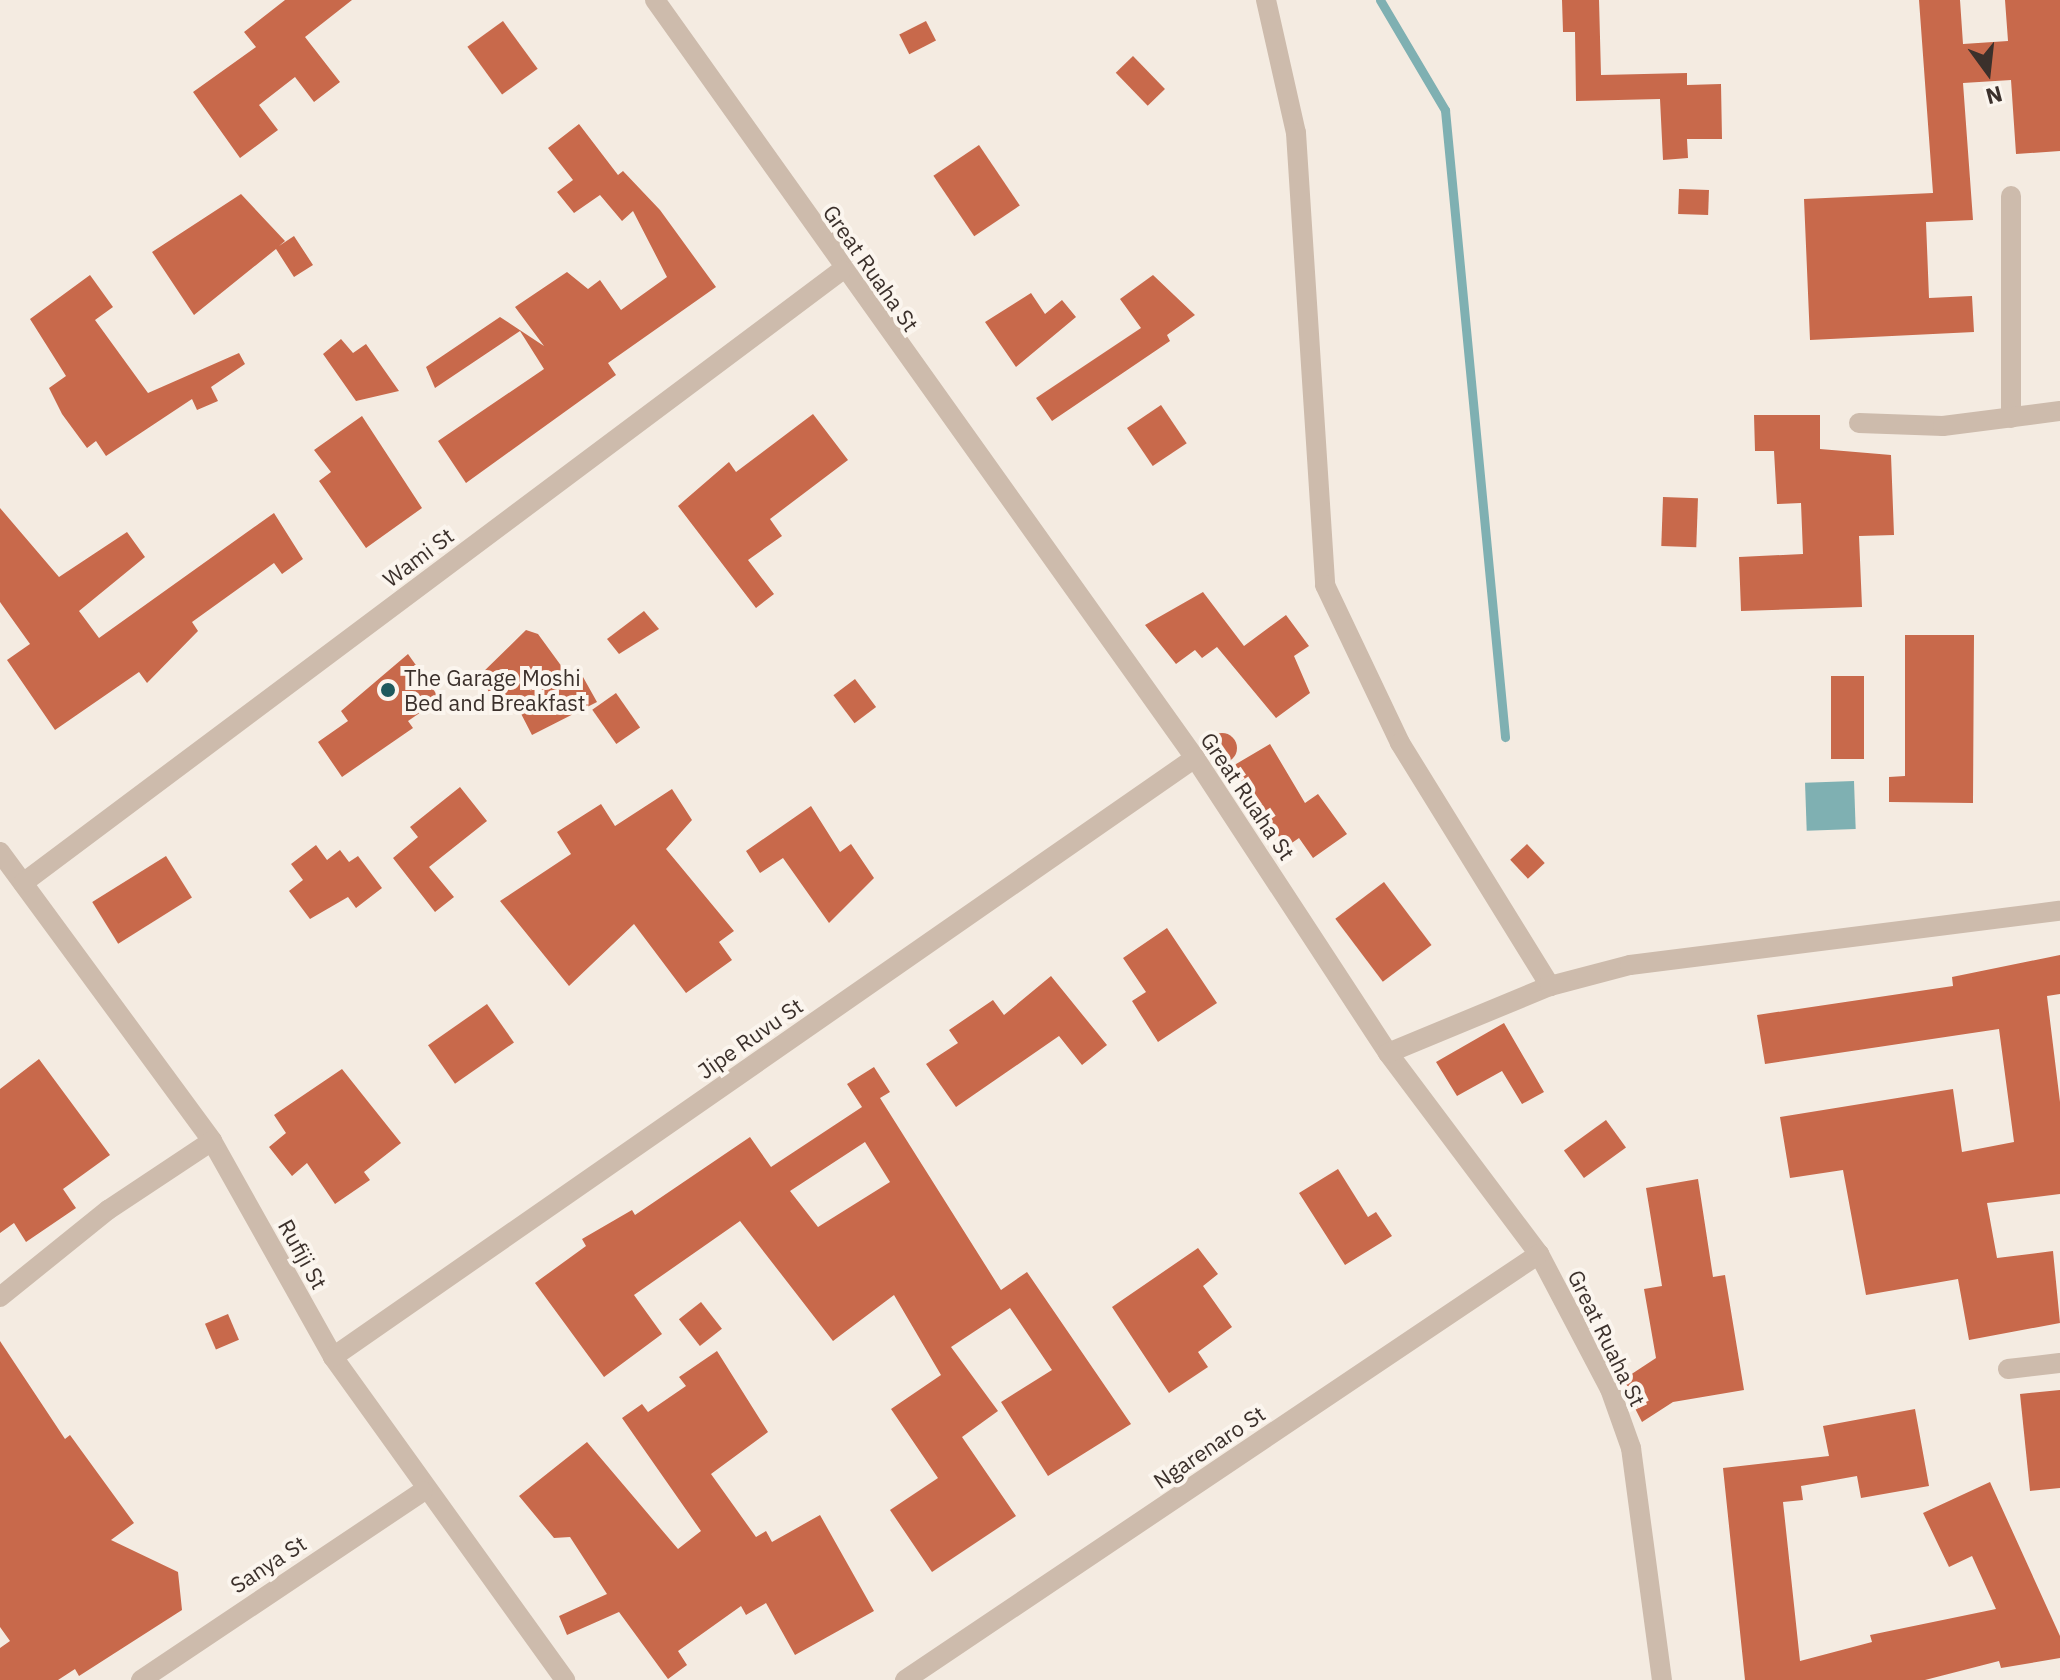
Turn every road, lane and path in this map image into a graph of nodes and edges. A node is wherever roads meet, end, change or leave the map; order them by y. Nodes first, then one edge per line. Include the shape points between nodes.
1 (655, 0) edge
2 (1266, 0) edge
3 (2011, 196) dead end
4 (842, 270) junction
5 (2060, 411) edge
6 (2011, 418) junction
7 (1859, 423) dead end
8 (1195, 758) junction
9 (0, 852) edge
10 (23, 883) junction
11 (2060, 911) edge
12 (1550, 986) junction
13 (1388, 1053) junction
14 (212, 1141) junction
15 (1539, 1254) junction
16 (0, 1297) edge
17 (333, 1357) junction
18 (2060, 1363) edge
19 (2008, 1369) dead end
20 (423, 1491) junction
21 (141, 1680) edge
22 (565, 1680) edge
23 (905, 1680) edge
24 (1662, 1680) edge

1 - 4 street, Great Ruaha St
2 - 12 street via 1296,133 1325,585 1400,743
3 - 6 street
4 - 8 street, Great Ruaha St
4 - 10 street, Wami St
5 - 6 street
6 - 7 street via 1943,426
8 - 13 street, Great Ruaha St
8 - 17 street, Jipe Ruvu St
9 - 10 street, Rufiji St
10 - 14 street, Rufiji St
11 - 12 street via 1736,947
12 - 13 street
13 - 15 street, Great Ruaha St
14 - 16 street via 108,1210
14 - 17 street, Rufiji St
15 - 23 street, Ngarenaro St
15 - 24 street, Great Ruaha St via 1610,1389 1631,1448
17 - 20 street, Rufiji St
18 - 19 street
20 - 21 street, Sanya St
20 - 22 street, Rufiji St

